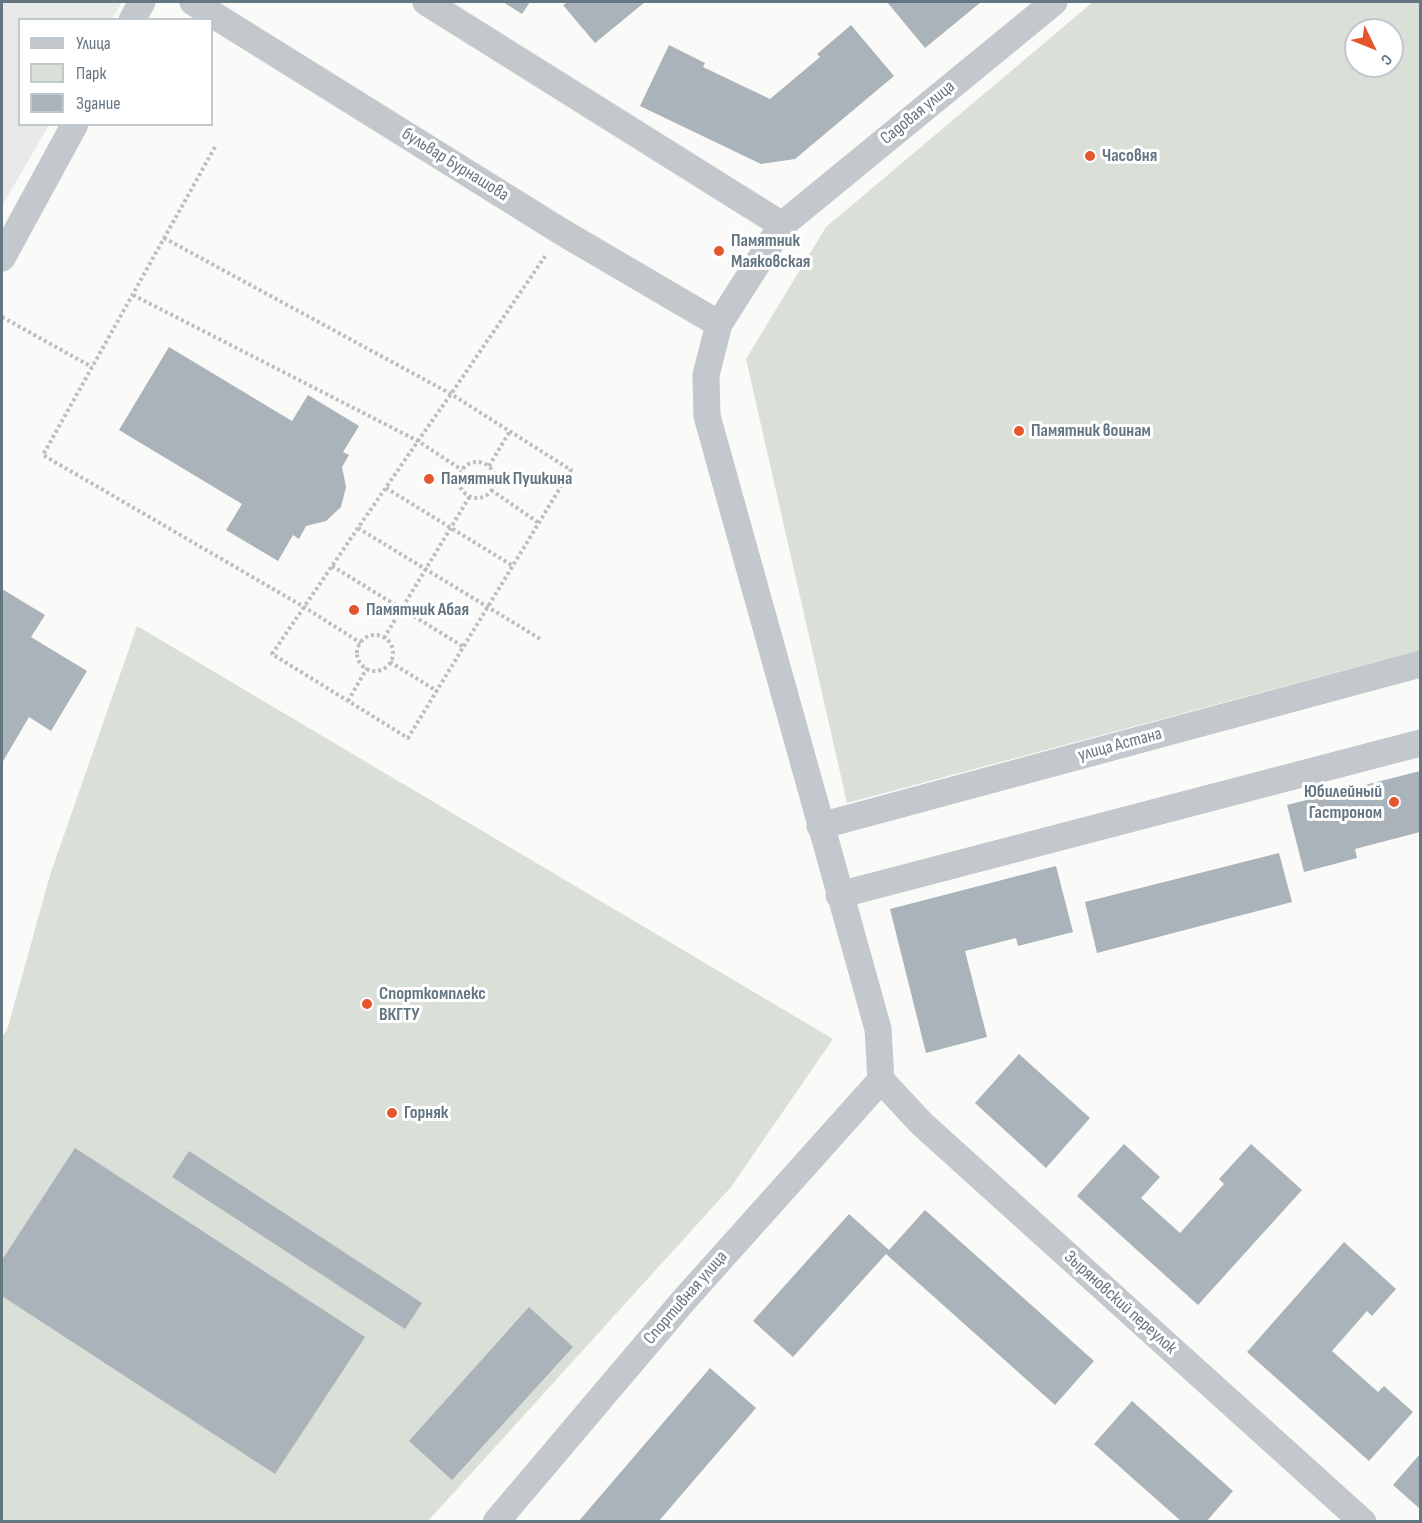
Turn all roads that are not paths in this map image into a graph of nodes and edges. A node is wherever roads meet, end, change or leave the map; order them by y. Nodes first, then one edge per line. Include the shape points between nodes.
1 (142, 2) edge
2 (193, 2) edge
3 (426, 2) edge
4 (1054, 2) edge
5 (133, 18) edge
6 (74, 126) edge
7 (782, 225) junction
8 (2, 258) edge
9 (719, 324) junction
10 (1420, 664) edge
11 (1420, 742) edge
12 (820, 826) junction
13 (839, 895) junction
14 (881, 1080) junction
15 (496, 1521) edge
16 (1363, 1521) edge

1 - 5 street
2 - 9 street, бульвар Бурнашова via 562,232
3 - 7 street
4 - 7 street, Садовая улица
6 - 8 street
7 - 9 street, Садовая улица
9 - 12 street, Садовая улица via 706,375 707,416
10 - 12 street, улица Астана
11 - 13 street
12 - 13 street, Садовая улица
13 - 14 street, Садовая улица via 878,1029
14 - 15 street, Спортивная улица via 684,1300
14 - 16 street, Зыряновский переулок via 931,1132

